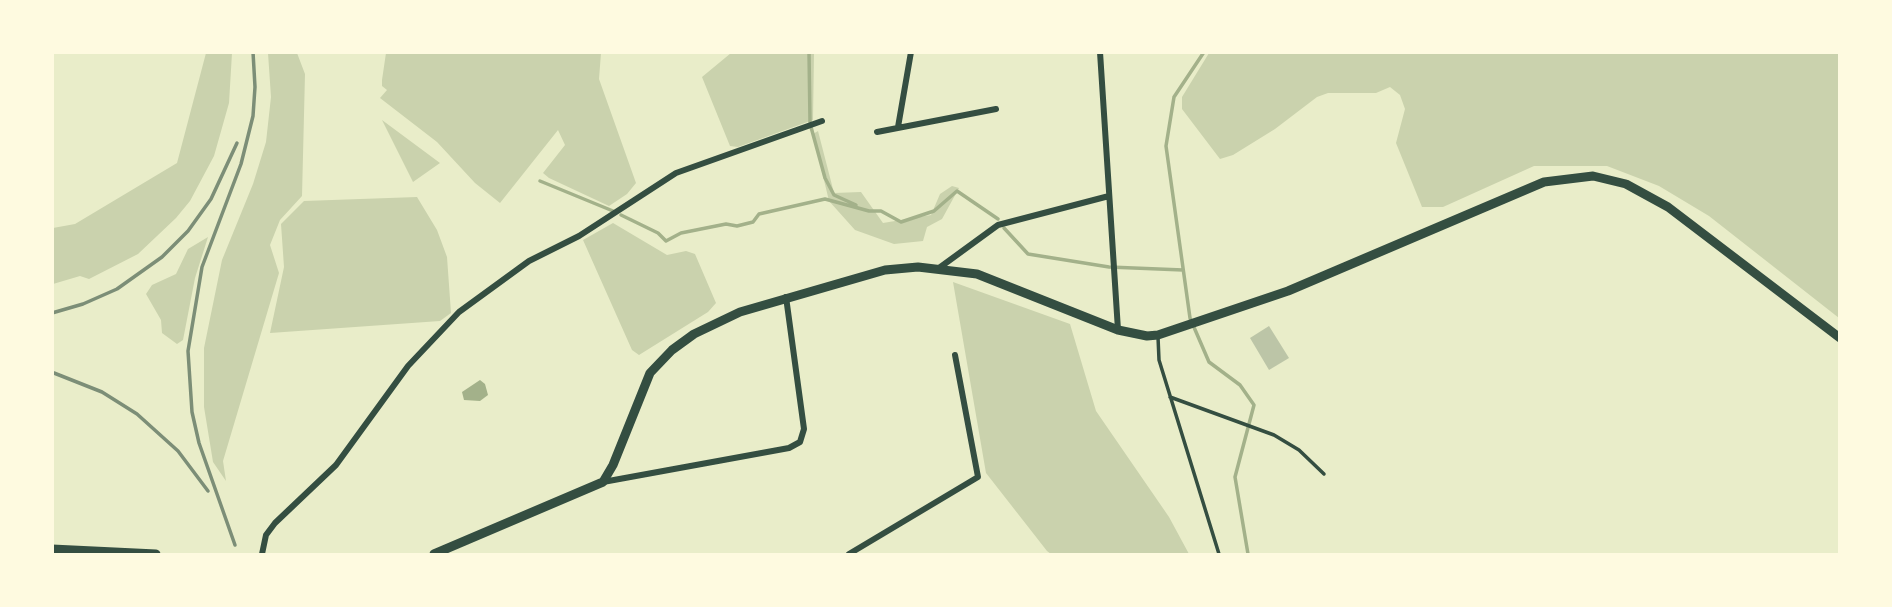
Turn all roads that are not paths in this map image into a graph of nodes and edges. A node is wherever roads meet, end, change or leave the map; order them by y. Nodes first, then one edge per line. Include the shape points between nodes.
1 (911, 52) edge
2 (1100, 52) edge
3 (996, 108) dead end
4 (822, 121) dead end
5 (898, 127) junction
6 (877, 132) dead end
7 (1109, 196) junction
8 (939, 268) junction
9 (786, 297) junction
10 (1118, 330) junction
11 (1158, 335) junction
12 (1839, 338) edge
13 (956, 355) dead end
14 (1170, 397) junction
15 (1324, 474) dead end
16 (603, 482) junction
17 (52, 549) edge
18 (156, 555) edge
19 (262, 555) edge
20 (434, 555) edge
21 (849, 555) edge
22 (1219, 555) edge

1 - 5 street
2 - 7 street
3 - 5 street
4 - 19 street via 669,177 579,236 529,261 459,312 408,366 336,466 266,535
5 - 6 street
7 - 8 street via 998,225
7 - 10 street
8 - 9 main road via 885,270
8 - 10 main road via 977,274
9 - 16 main road via 709,326 662,359 642,387
9 - 16 street via 804,429 800,442 789,448
10 - 11 main road
11 - 12 main road via 1288,291 1544,182 1593,176 1626,184 1668,207
11 - 14 lane via 1159,360
13 - 21 street via 978,477
14 - 15 lane via 1274,435 1299,450
14 - 22 lane
16 - 20 main road
17 - 18 main road

